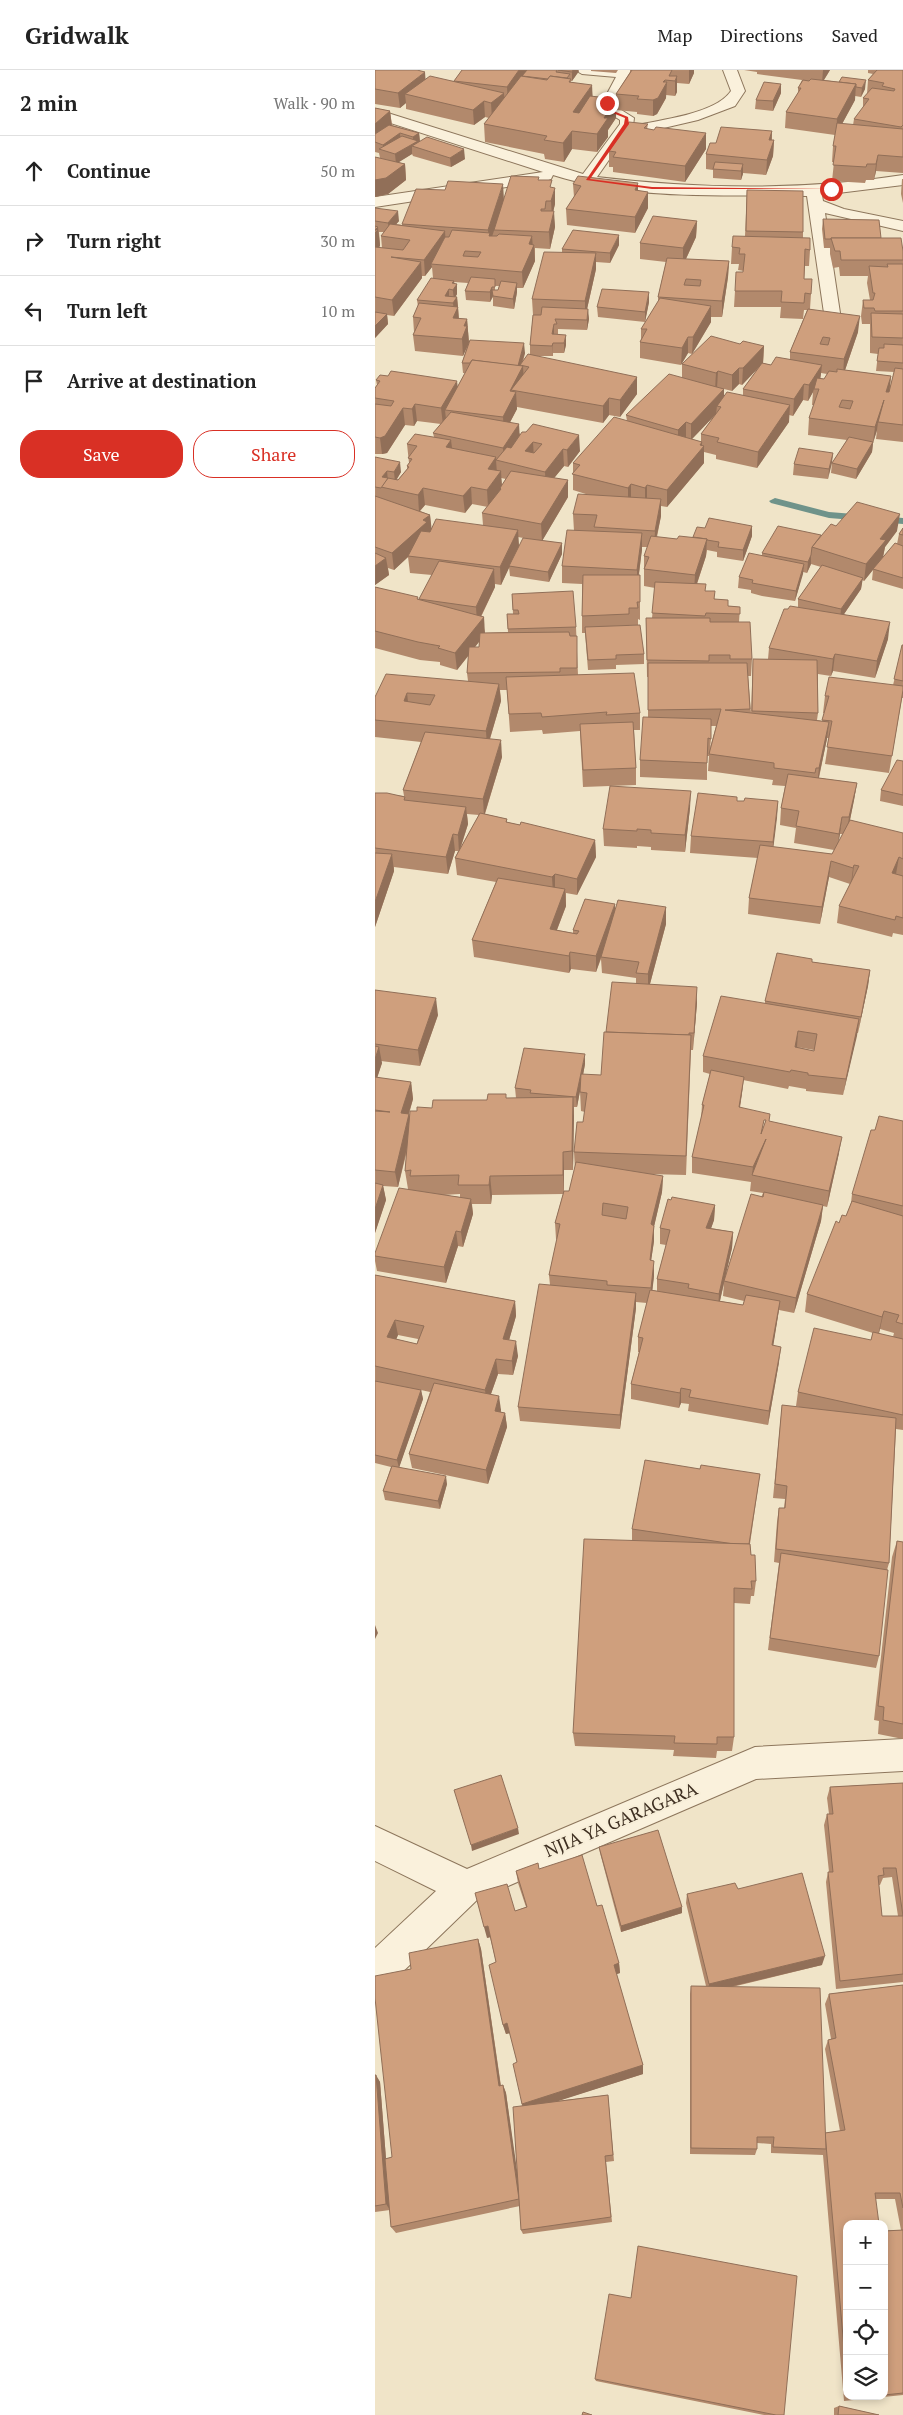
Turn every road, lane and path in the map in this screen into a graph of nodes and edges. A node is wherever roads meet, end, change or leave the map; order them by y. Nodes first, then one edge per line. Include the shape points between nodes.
1 (583, 70) edge
2 (730, 70) edge
3 (626, 72) edge
4 (375, 113) edge
5 (622, 133) junction
6 (565, 174) junction
7 (587, 180) junction
8 (903, 180) edge
9 (815, 197) junction
10 (375, 202) edge
11 (903, 226) edge
12 (832, 313) edge
13 (903, 1755) edge
14 (375, 1843) edge
15 (466, 1887) junction
16 (375, 1973) edge

1 - 3 street
2 - 5 street via 737,91 730,103 693,117
3 - 5 street via 607,107 627,118
4 - 6 street
5 - 7 street
6 - 7 street
6 - 10 street
7 - 9 street via 652,188
8 - 9 street
9 - 11 street via 840,213
9 - 12 street
13 - 15 street, NJIA YA GARAGARA via 755,1763
14 - 15 street
15 - 16 street, NJIA YA GARAGARA

